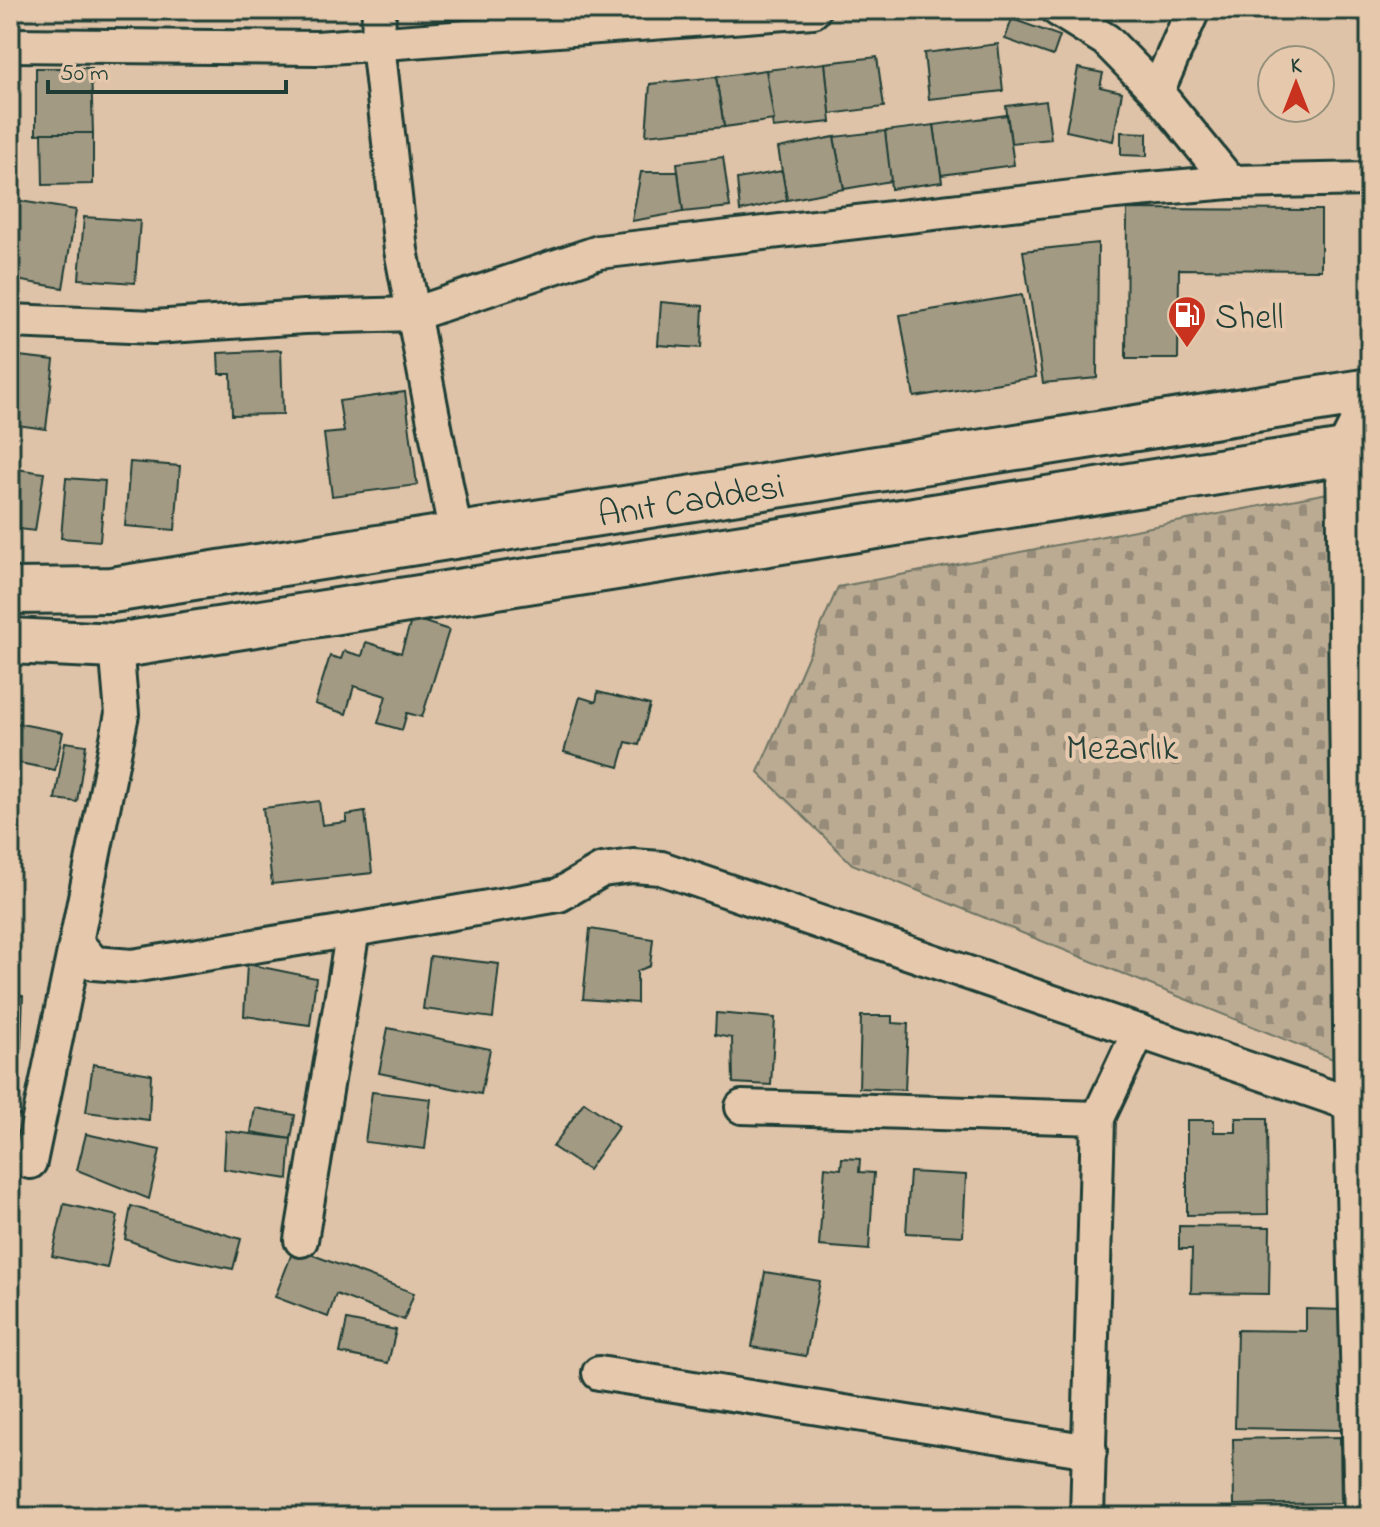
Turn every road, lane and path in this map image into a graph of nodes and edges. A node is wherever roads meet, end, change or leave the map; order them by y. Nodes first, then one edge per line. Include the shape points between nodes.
1 (379, 10) edge
2 (812, 10) edge
3 (824, 10) edge
4 (1058, 10) edge
5 (1193, 10) edge
6 (378, 44) junction
7 (10, 45) edge
8 (1157, 92) junction
9 (1370, 179) edge
10 (1230, 182) junction
11 (414, 314) junction
12 (10, 321) edge
13 (1370, 391) edge
14 (1370, 409) edge
15 (1359, 449) edge
16 (456, 536) junction
17 (10, 591) edge
18 (10, 641) edge
19 (116, 646) junction
20 (353, 930) junction
21 (76, 942) junction
22 (1139, 1031) junction
23 (1357, 1106) junction
24 (742, 1107) dead end
25 (1098, 1118) junction
26 (30, 1162) dead end
27 (301, 1240) dead end
28 (599, 1373) dead end
29 (1090, 1451) junction
30 (1087, 1517) edge
31 (1367, 1517) edge

1 - 6 street
2 - 3 street
2 - 6 street
4 - 8 street via 1106,40
5 - 8 street
6 - 7 street
6 - 11 street via 401,250
8 - 10 street
9 - 10 street
10 - 11 street via 599,252
11 - 12 street via 154,327
11 - 16 street
13 - 16 main road, Anıt Caddesi
14 - 15 main road
15 - 19 main road
15 - 23 main road
16 - 17 main road, Anıt Caddesi via 112,590
18 - 19 main road
19 - 21 street via 122,714
20 - 21 street via 132,966 94,963
20 - 22 street via 559,895 602,870 661,868
20 - 27 street
21 - 26 street
22 - 23 street
22 - 25 street
23 - 31 main road
24 - 25 street
25 - 29 street
28 - 29 street
29 - 30 street

